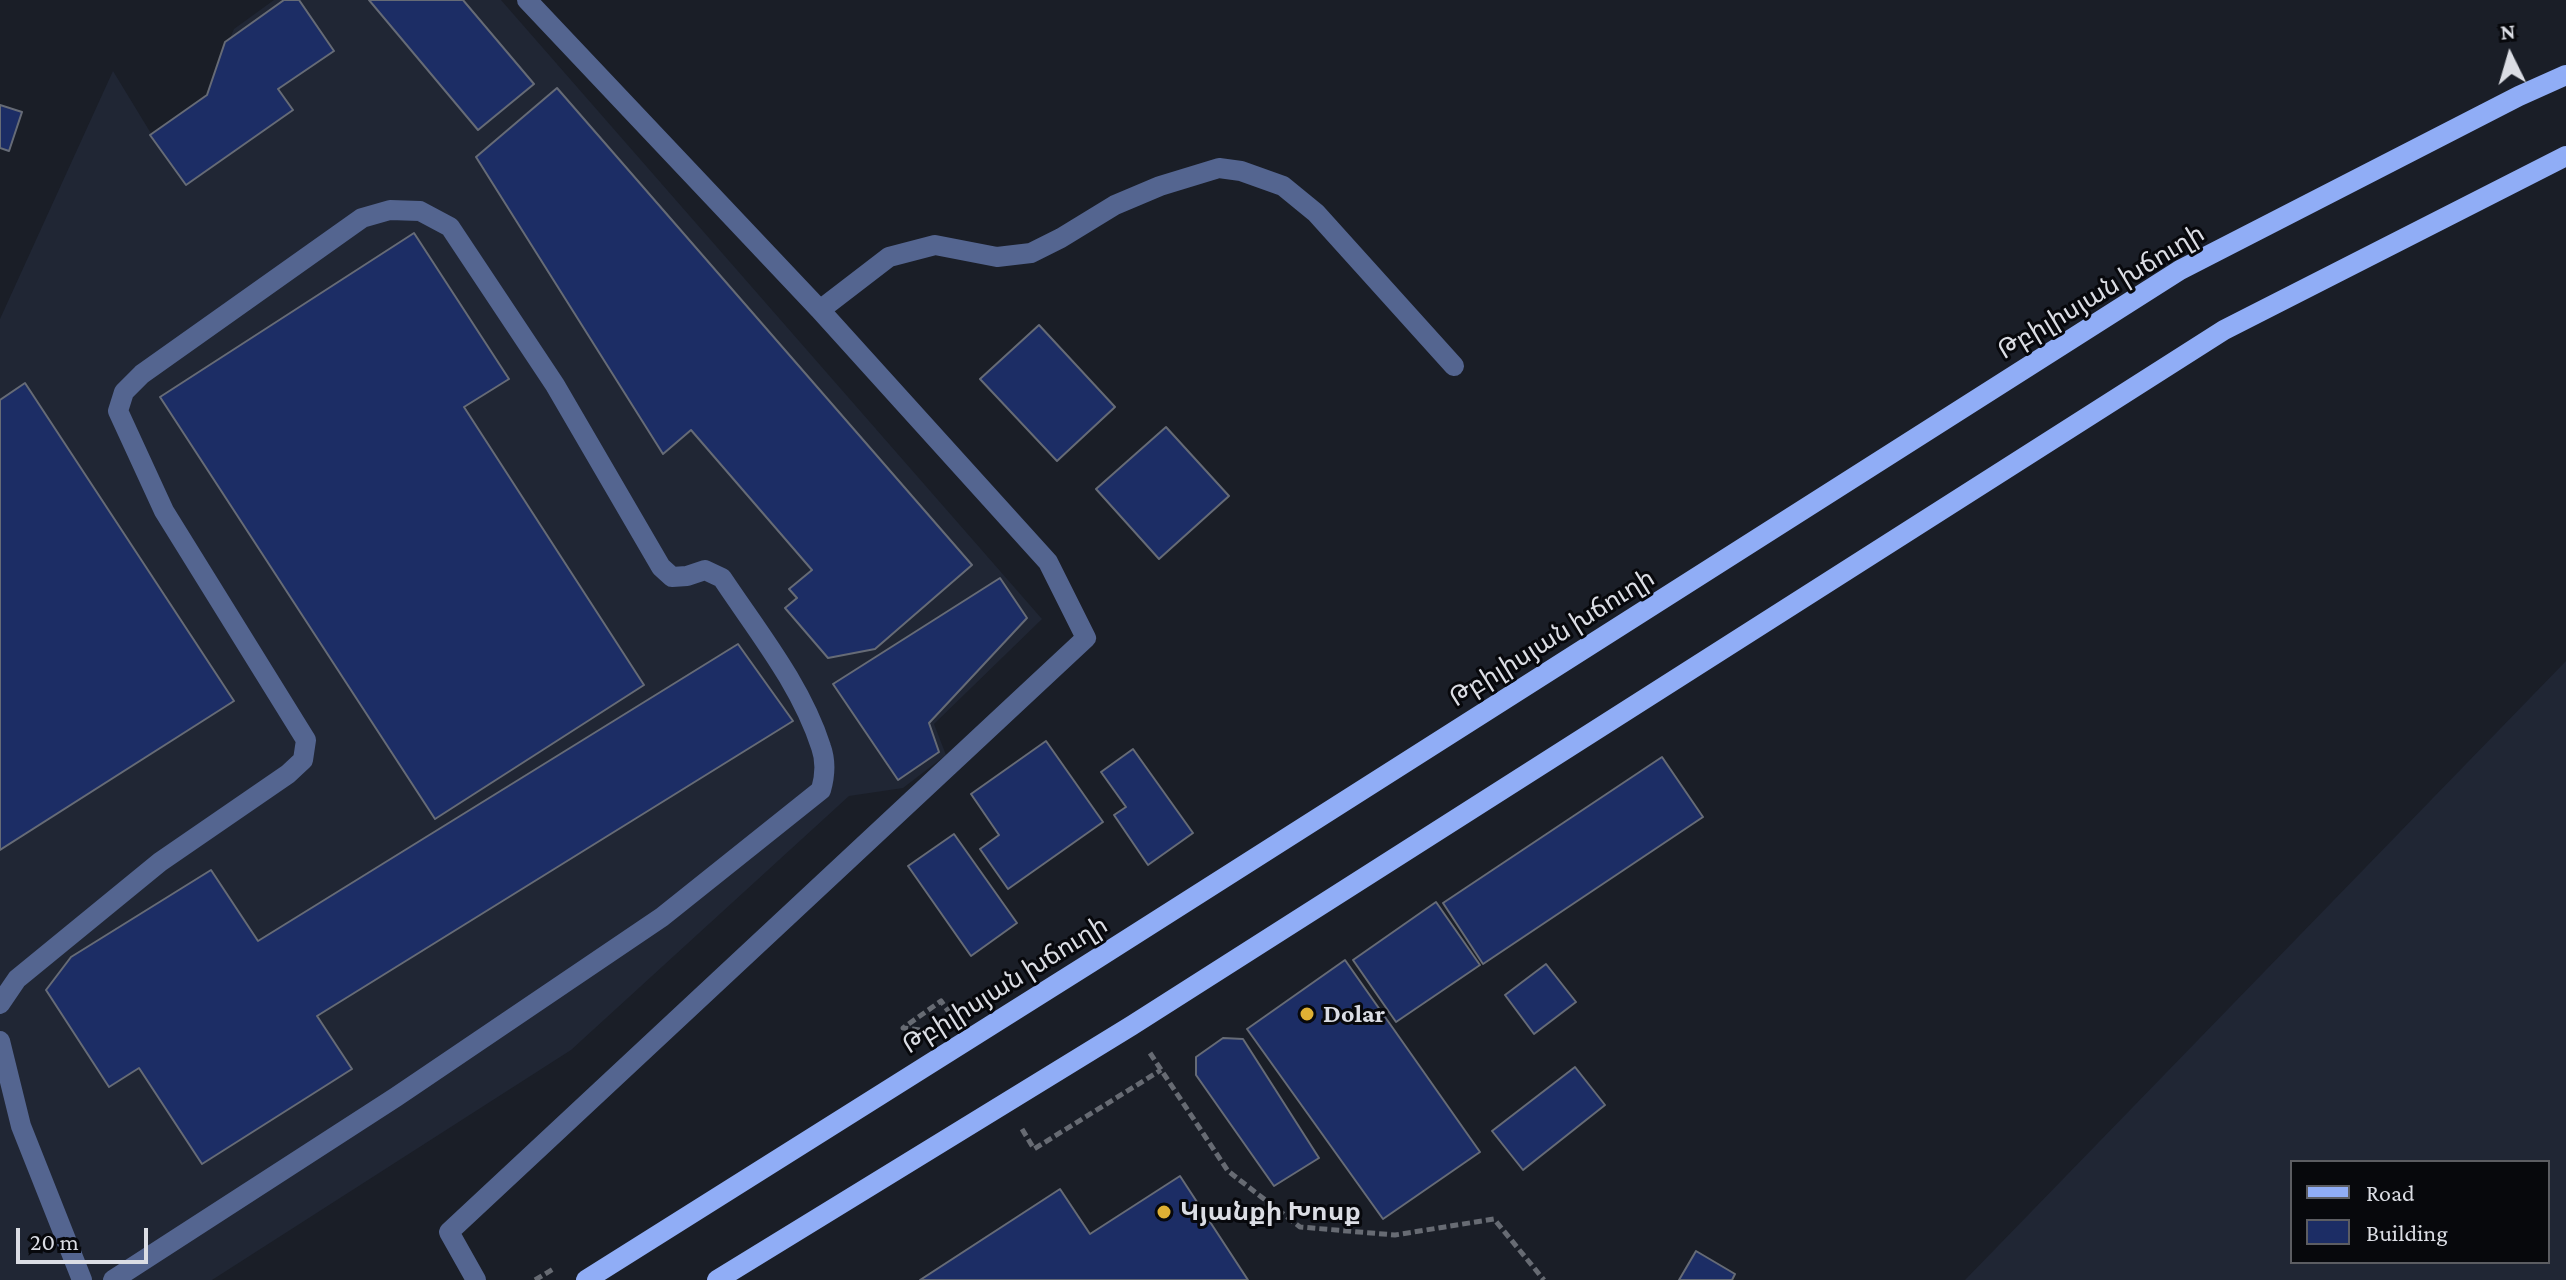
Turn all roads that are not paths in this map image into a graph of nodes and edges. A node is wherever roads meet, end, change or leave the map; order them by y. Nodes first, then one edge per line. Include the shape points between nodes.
1 (527, 0) edge
2 (2566, 75) edge
3 (2566, 156) edge
4 (820, 310) junction
5 (1454, 366) dead end
6 (0, 1004) edge
7 (0, 1041) edge
8 (82, 1280) edge
9 (113, 1280) edge
10 (476, 1280) edge
11 (586, 1280) edge
12 (717, 1280) edge

1 - 4 street
2 - 11 main road, Թբիլիսյան խճուղի via 2180,270
3 - 12 main road via 2224,330 1131,1026
4 - 5 street via 889,257 935,245 997,257 1031,253 1115,205 1219,168 1283,186 1316,213
4 - 10 street via 1048,562 1086,638 449,1232
6 - 9 street via 17,979 160,862 303,760 306,740 164,511 118,411 124,392 362,218 390,210 420,211 450,227 555,385 661,567 672,577 705,570 722,578 788,678 822,749 821,790 662,917
7 - 8 street via 21,1126

